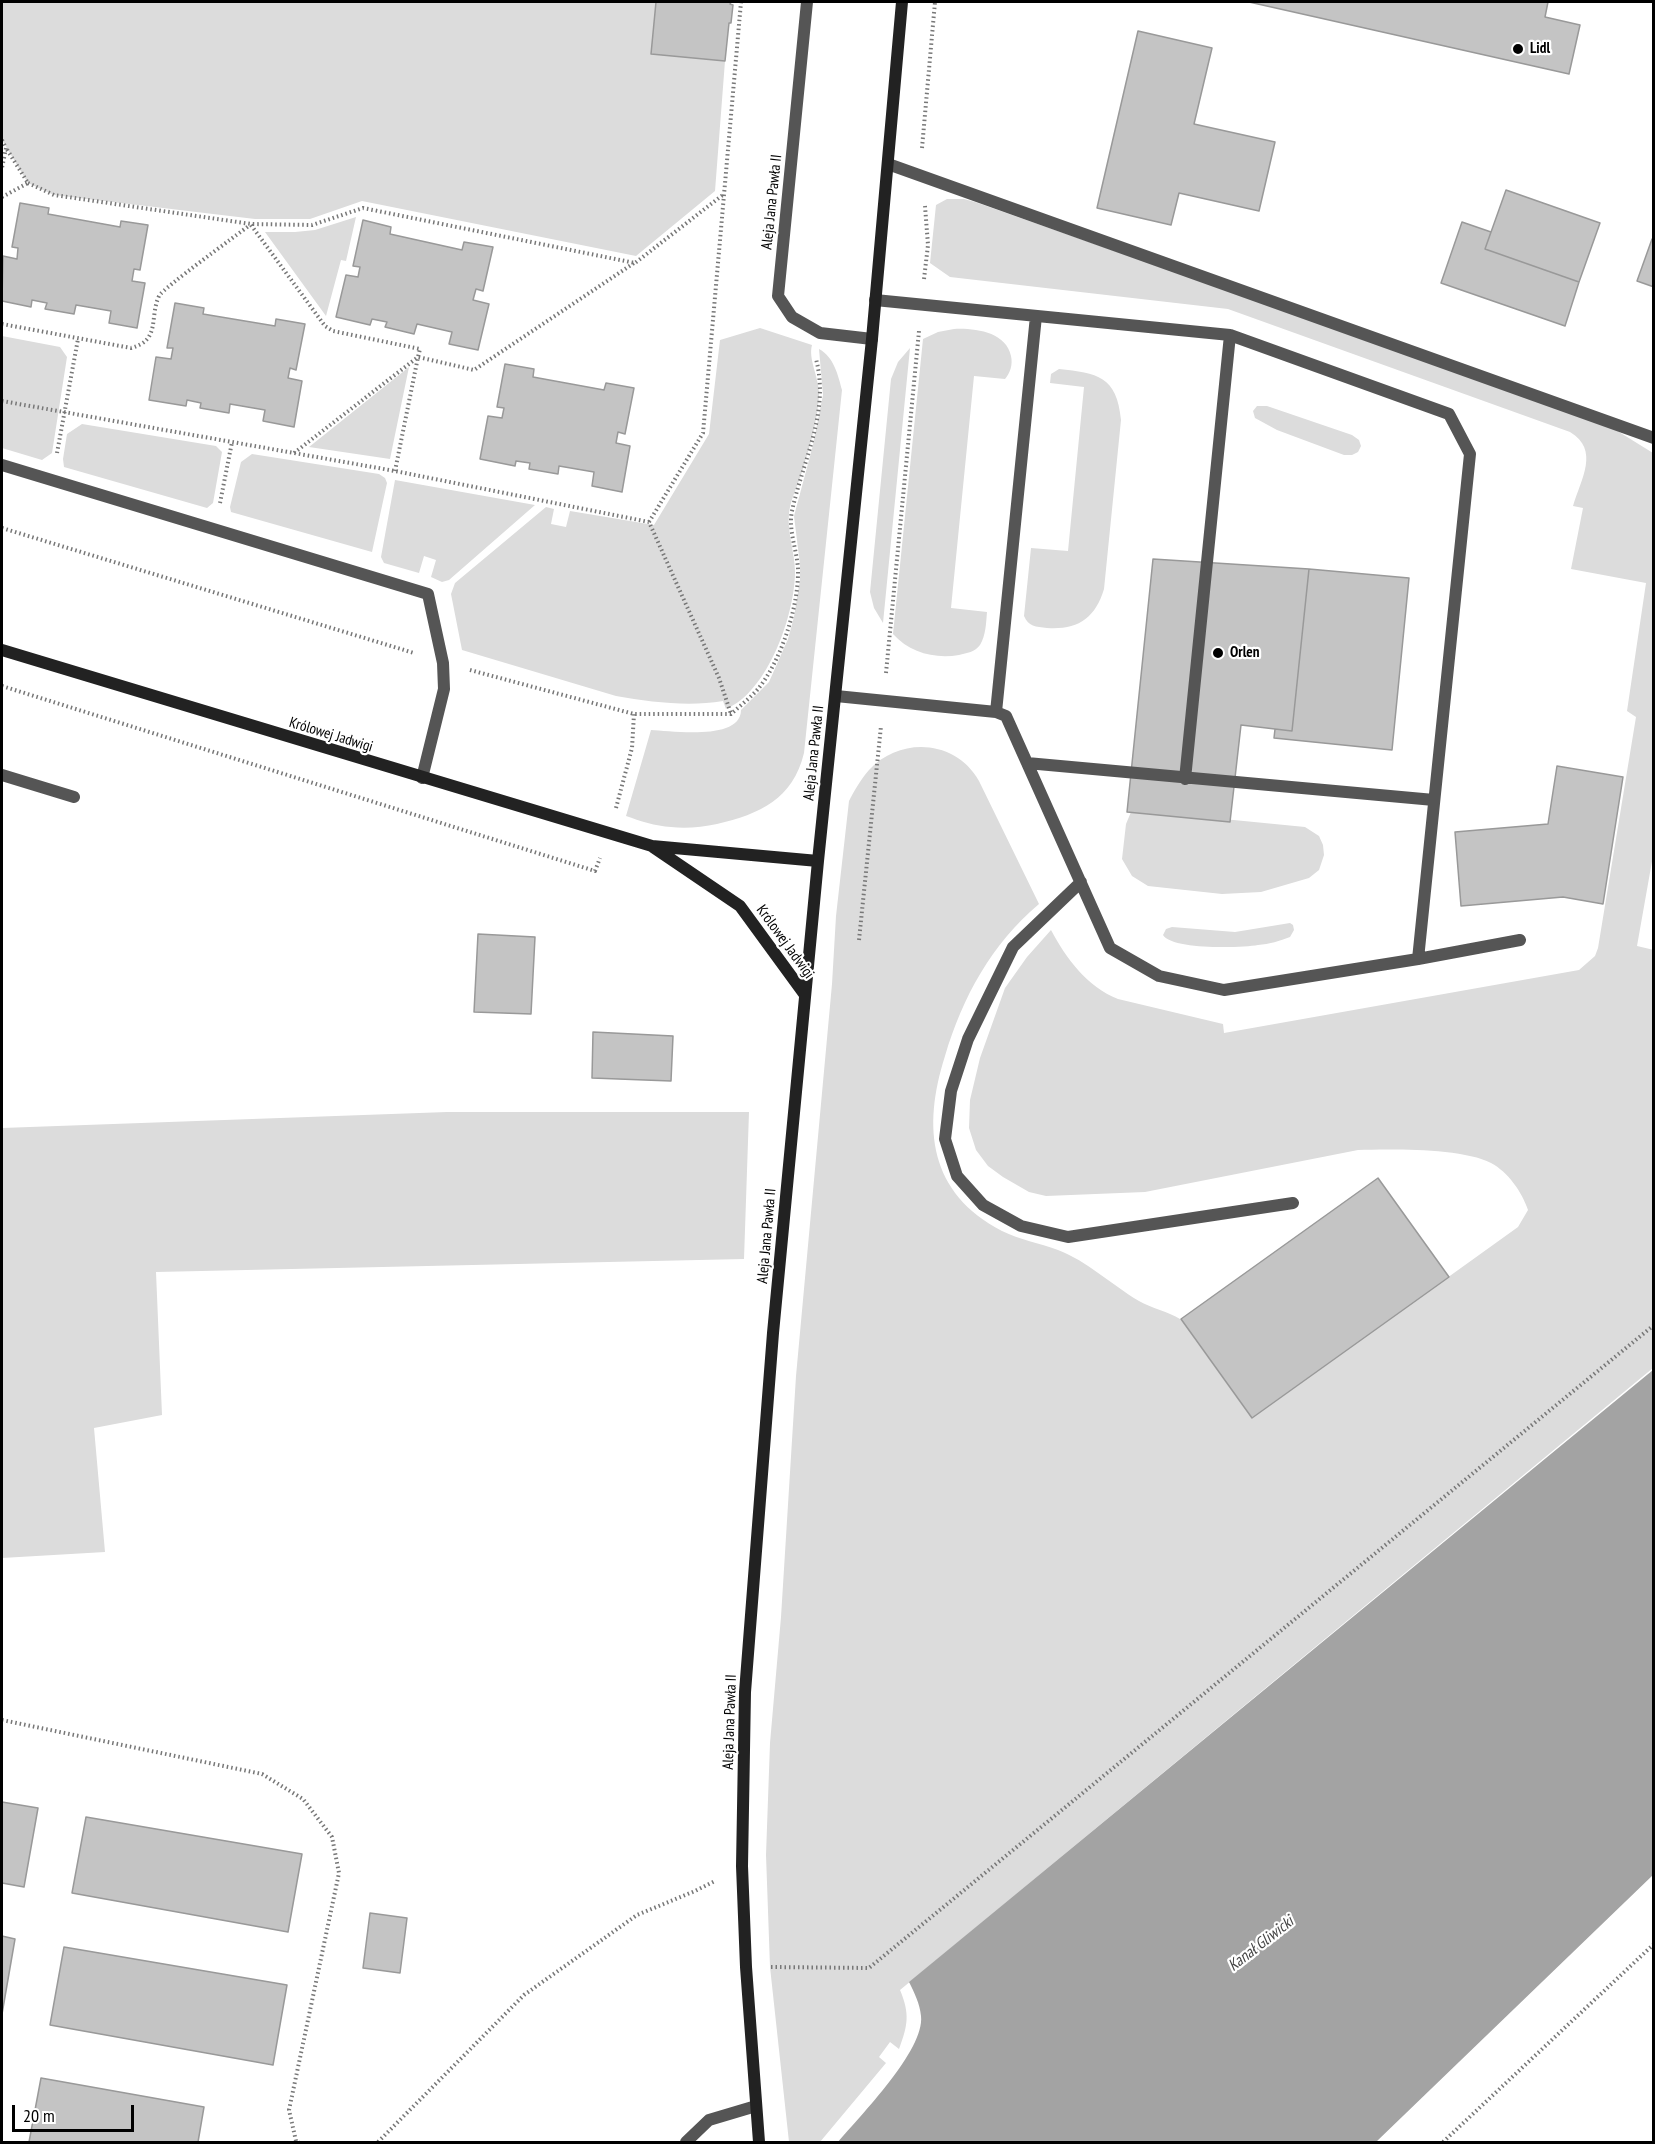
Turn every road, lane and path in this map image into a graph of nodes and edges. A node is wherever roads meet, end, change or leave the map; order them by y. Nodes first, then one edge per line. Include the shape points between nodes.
1 (741, 2) edge
2 (807, 2) edge
3 (902, 2) edge
4 (934, 2) edge
5 (2, 141) edge
6 (6, 148) junction
7 (922, 157) dead end
8 (888, 164) junction
9 (2, 168) edge
10 (28, 183) junction
11 (724, 194) junction
12 (925, 195) dead end
13 (2, 197) edge
14 (250, 224) junction
15 (635, 263) junction
16 (875, 300) junction
17 (922, 304) junction
18 (1036, 316) junction
19 (2, 324) edge
20 (820, 333) junction
21 (1230, 335) junction
22 (78, 339) junction
23 (872, 339) junction
24 (418, 357) junction
25 (2, 400) edge
26 (65, 412) junction
27 (1653, 438) edge
28 (232, 442) junction
29 (294, 453) junction
30 (2, 465) edge
31 (395, 471) junction
32 (52, 480) junction
33 (649, 522) junction
34 (2, 528) edge
35 (215, 529) junction
36 (2, 650) edge
37 (443, 663) junction
38 (836, 696) junction
39 (883, 701) junction
40 (996, 712) junction
41 (731, 714) junction
42 (1027, 763) junction
43 (2, 775) edge
44 (422, 778) junction
45 (1185, 778) junction
46 (74, 797) dead end
47 (1434, 800) junction
48 (652, 846) junction
49 (818, 861) junction
50 (1081, 882) junction
51 (859, 940) dead end
52 (1520, 940) dead end
53 (1418, 959) junction
54 (806, 995) junction
55 (1293, 1203) dead end
56 (1653, 1325) edge
57 (2, 1720) edge
58 (742, 1866) junction
59 (1653, 1944) edge
60 (746, 1967) junction
61 (756, 2106) junction
62 (759, 2141) edge
63 (299, 2142) edge
64 (378, 2142) edge
65 (686, 2142) edge
66 (1443, 2142) edge

1 - 11 path
2 - 20 street, Aleja Jana Pawła II via 778,296 792,317
3 - 8 main road, Aleja Jana Pawła II
4 - 7 path
5 - 6 path
6 - 9 path
6 - 10 path
8 - 16 main road, Aleja Jana Pawła II
8 - 27 street
10 - 13 path
10 - 14 path via 54,195
11 - 15 path
11 - 33 path via 703,433
12 - 17 path via 928,245
14 - 15 path via 312,225 363,208
14 - 22 path via 160,294 150,335 141,345 131,348
14 - 24 path via 325,326 420,349
15 - 24 path via 474,370
16 - 17 street
16 - 23 main road, Aleja Jana Pawła II
17 - 18 street
17 - 39 path
18 - 21 street
18 - 40 street
19 - 22 path
20 - 23 street, Aleja Jana Pawła II
20 - 41 path via 816,351 821,389 816,426 792,513 798,573 791,620 762,683
21 - 45 street
21 - 47 street via 1449,414 1470,454
22 - 26 path
23 - 38 main road, Aleja Jana Pawła II
24 - 29 path
24 - 31 path
25 - 26 path
26 - 28 path
26 - 32 path
28 - 29 path
28 - 35 path
29 - 31 path
30 - 32 street
31 - 33 path
32 - 35 street
33 - 41 path
34 - 37 path
35 - 37 street via 428,594
36 - 44 main road, Królowej Jadwigi
37 - 41 path via 634,714
37 - 44 street via 444,689
38 - 39 street
38 - 49 main road, Aleja Jana Pawła II
39 - 40 street
39 - 51 path
40 - 42 street via 1006,716
42 - 45 street
42 - 50 street
43 - 46 street
44 - 48 main road, Królowej Jadwigi
45 - 47 street
47 - 53 street
48 - 49 main road, Królowej Jadwigi
48 - 54 main road, Królowej Jadwigi via 740,906
49 - 54 main road, Aleja Jana Pawła II
50 - 53 street via 1110,948 1159,976 1224,990
50 - 55 street via 1013,947 968,1039 951,1091 945,1139 957,1176 983,1205 1021,1226 1068,1237
52 - 53 street
54 - 58 main road, Aleja Jana Pawła II via 773,1332 745,1692
56 - 60 path via 869,1968
57 - 63 path via 262,1774 303,1799 332,1837 339,1873 289,2110
58 - 60 main road, Aleja Jana Pawła II
58 - 64 path via 637,1915 524,1995
59 - 66 path
60 - 61 main road, Aleja Jana Pawła II
61 - 62 main road, Aleja Jana Pawła II
61 - 65 street via 709,2120

